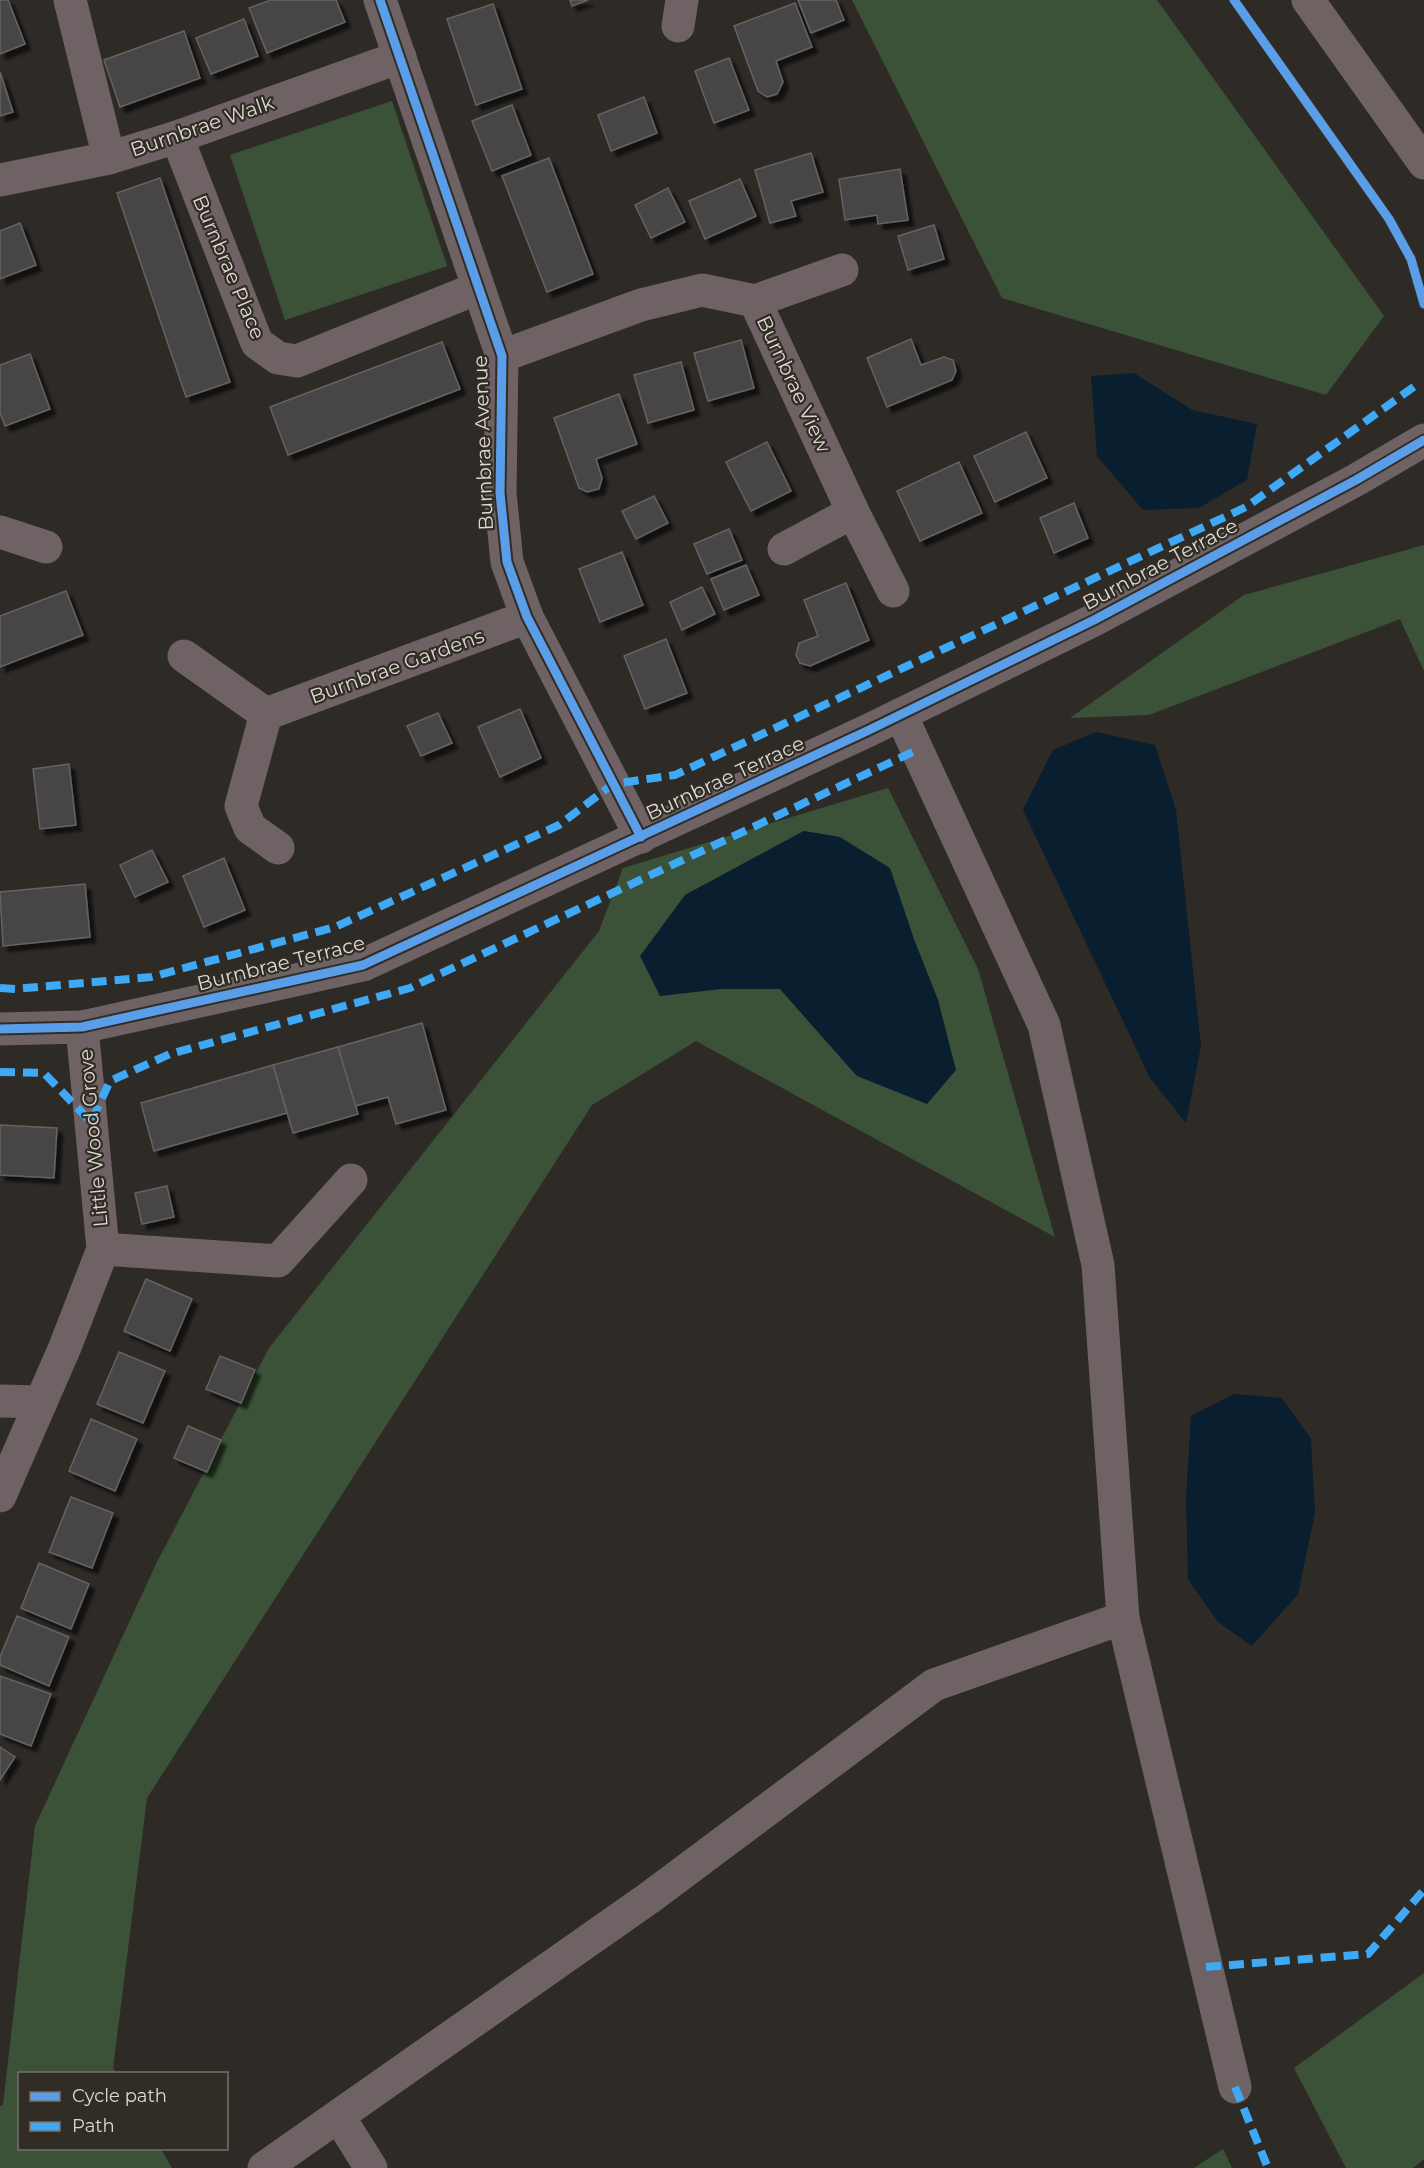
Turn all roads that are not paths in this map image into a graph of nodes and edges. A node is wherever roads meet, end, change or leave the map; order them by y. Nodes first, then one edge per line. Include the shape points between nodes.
1 (70, 0) edge
2 (380, 0) edge
3 (1308, 0) edge
4 (400, 57) junction
5 (177, 137) junction
6 (109, 158) junction
7 (1424, 163) edge
8 (0, 180) edge
9 (842, 270) dead end
10 (478, 288) junction
11 (755, 301) junction
12 (502, 356) junction
13 (1424, 440) edge
14 (853, 512) junction
15 (0, 531) edge
16 (46, 547) dead end
17 (784, 549) dead end
18 (893, 591) dead end
19 (527, 617) junction
20 (184, 656) dead end
21 (266, 714) junction
22 (901, 715) junction
23 (640, 837) junction
24 (278, 848) dead end
25 (82, 1027) junction
26 (0, 1029) edge
27 (351, 1180) dead end
28 (103, 1249) junction
29 (0, 1401) edge
30 (41, 1402) junction
31 (0, 1496) edge
32 (1123, 1618) junction
33 (1235, 2087) dead end
34 (339, 2117) junction
35 (264, 2168) edge
36 (371, 2168) edge

1 - 6 street
2 - 4 street, Burnbrae Avenue
3 - 7 main road
4 - 5 street, Burnbrae Walk
4 - 10 street, Burnbrae Avenue
5 - 6 street, Burnbrae Walk
5 - 10 street, Burnbrae Place via 256,343 278,358 297,361
6 - 8 street, Burnbrae Walk
9 - 11 street
10 - 12 street, Burnbrae Avenue
11 - 12 street, Burnbrae View via 702,290 641,305
11 - 14 street, Burnbrae View
12 - 19 street, Burnbrae Avenue via 501,505 507,562
13 - 22 street, Burnbrae Terrace via 1094,620
14 - 17 street
14 - 18 street, Burnbrae View
15 - 16 street
19 - 21 street, Burnbrae Gardens
19 - 23 street, Burnbrae Avenue
20 - 21 street
21 - 24 street via 241,806 250,828
22 - 23 street, Burnbrae Terrace
22 - 32 street via 1044,1025 1098,1265
23 - 25 street, Burnbrae Terrace via 363,965
25 - 26 street, Burnbrae Terrace
25 - 28 street, Little Wood Grove
27 - 28 street, Little Wood Grove via 278,1261
28 - 30 street, Little Wood Grove
29 - 30 street
30 - 31 street, Little Wood Grove
32 - 33 street
32 - 34 street via 934,1685 649,1898
34 - 35 street
34 - 36 street

